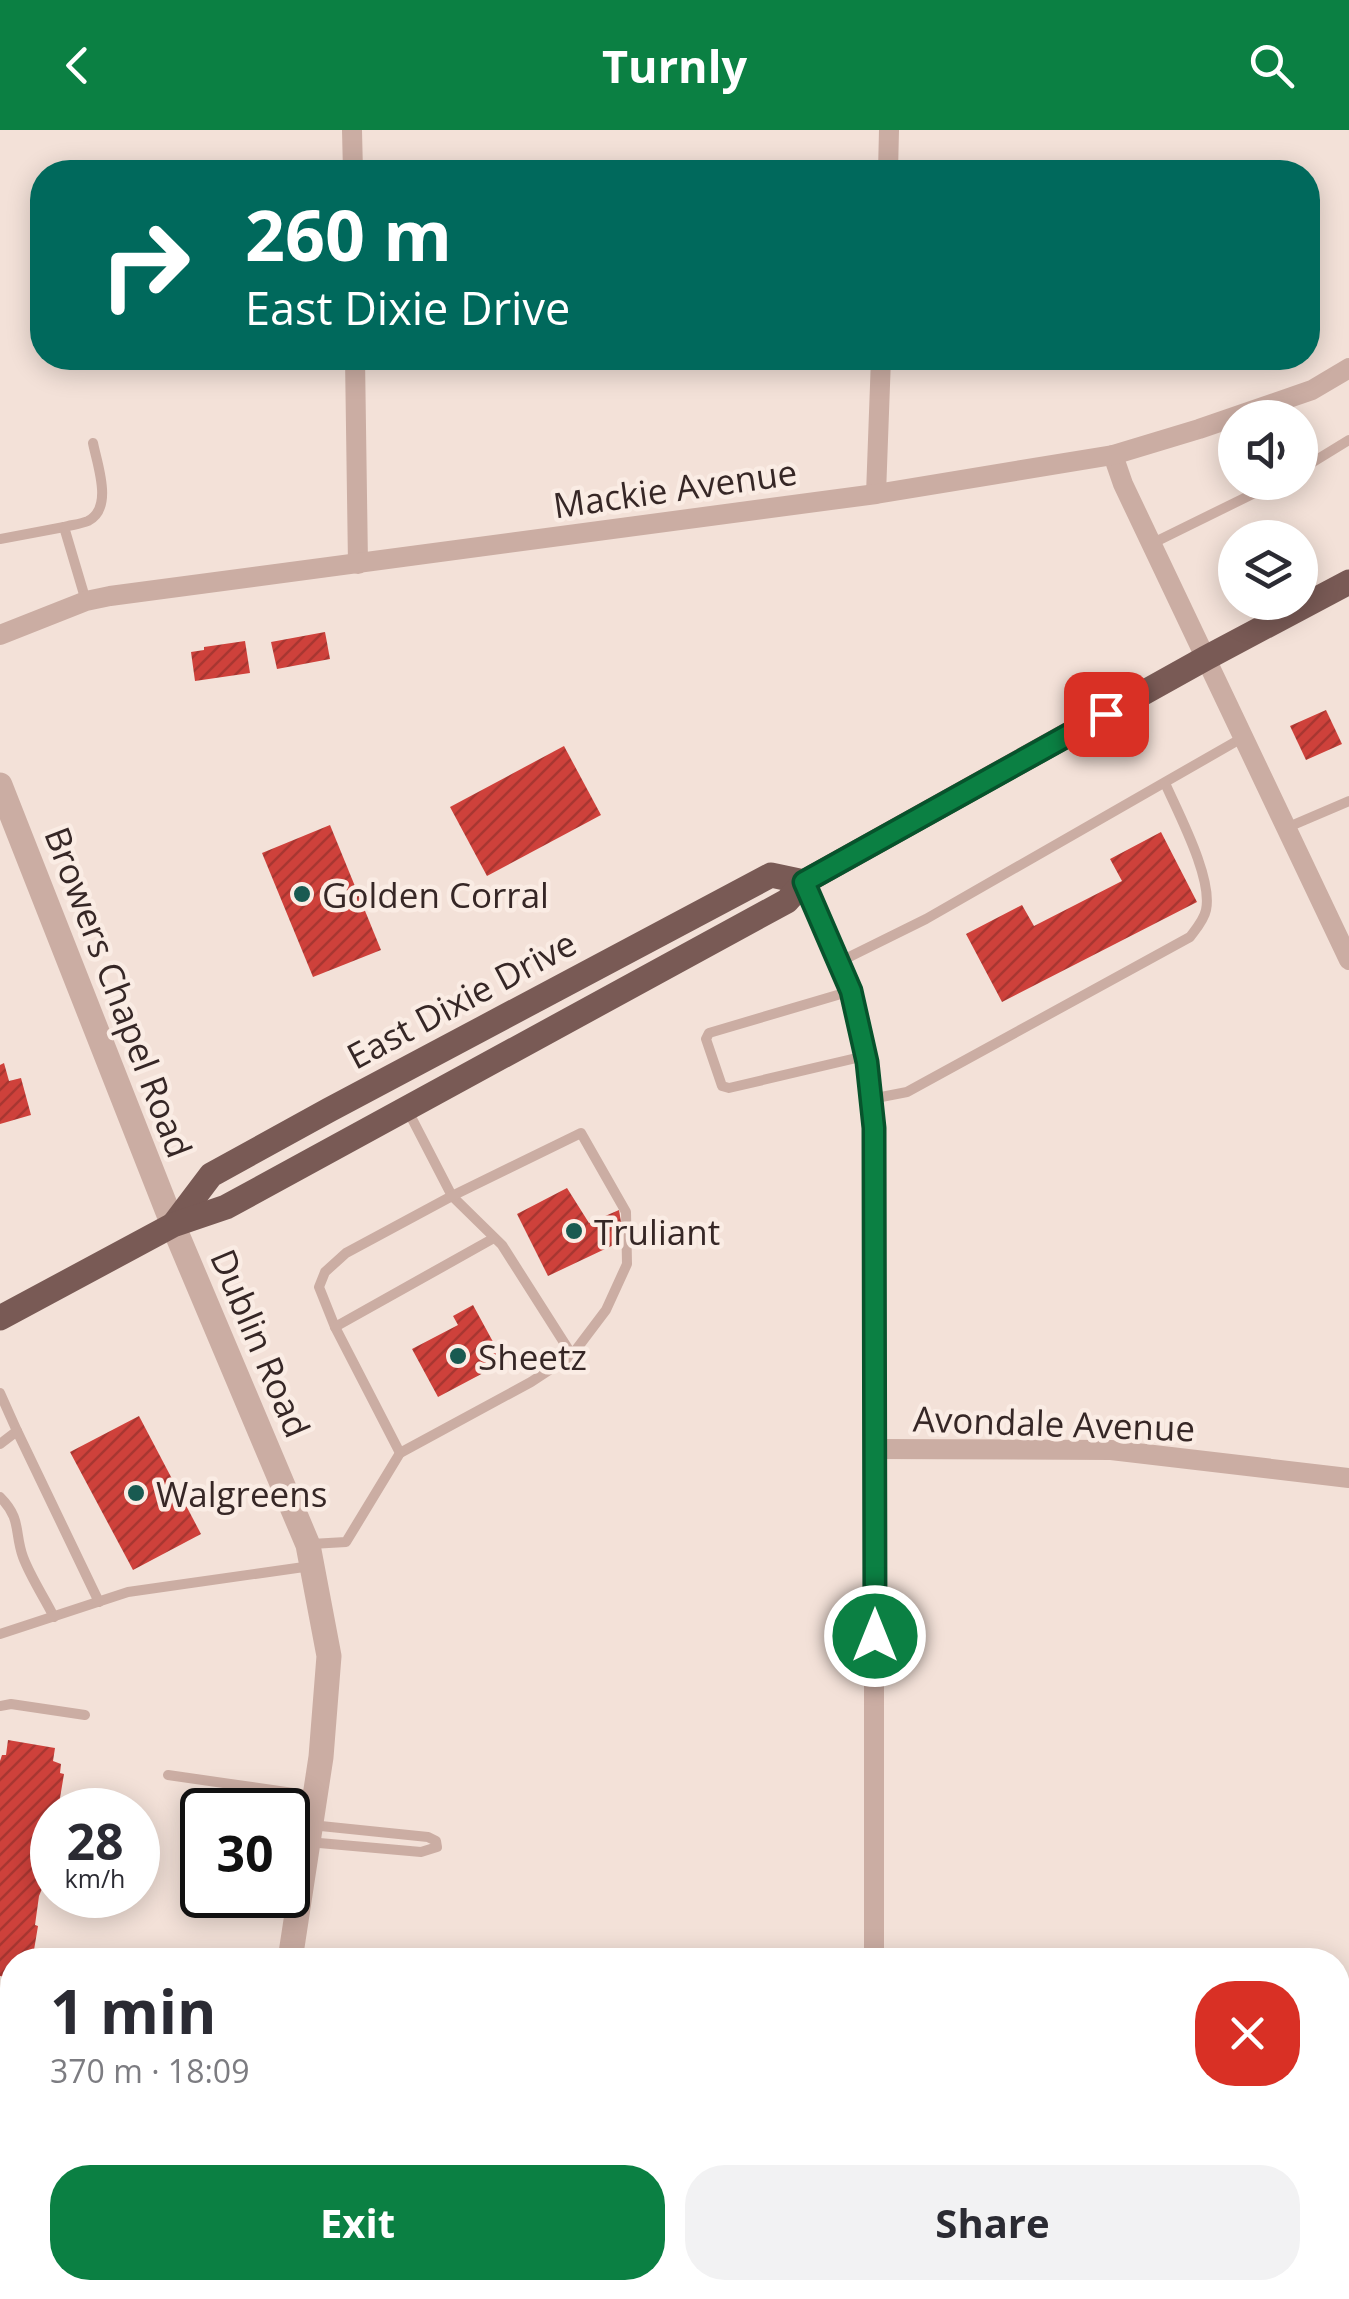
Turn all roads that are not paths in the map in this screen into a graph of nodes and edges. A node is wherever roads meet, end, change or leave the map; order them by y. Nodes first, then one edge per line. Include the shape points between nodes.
1 (352, 130) edge
2 (889, 130) edge
3 (353, 160) edge
4 (888, 160) edge
5 (1349, 368) edge
6 (355, 370) edge
7 (881, 370) edge
8 (1349, 440) edge
9 (93, 443) dead end
10 (1113, 455) junction
11 (1318, 459) edge
12 (876, 494) junction
13 (1241, 500) edge
14 (64, 527) junction
15 (0, 539) edge
16 (1152, 544) junction
17 (358, 564) junction
18 (1349, 582) edge
19 (86, 600) junction
20 (0, 635) edge
21 (1206, 658) junction
22 (1242, 738) junction
23 (1164, 783) junction
24 (0, 785) edge
25 (1349, 801) edge
26 (1285, 828) junction
27 (804, 882) junction
28 (1349, 960) edge
29 (838, 963) junction
30 (851, 991) junction
31 (866, 1056) junction
32 (870, 1099) junction
33 (407, 1110) junction
34 (452, 1196) junction
35 (174, 1225) junction
36 (494, 1238) junction
37 (0, 1318) edge
38 (335, 1326) junction
39 (572, 1355) junction
40 (0, 1393) edge
41 (17, 1431) junction
42 (0, 1444) edge
43 (875, 1449) junction
44 (400, 1453) junction
45 (1349, 1478) edge
46 (0, 1497) edge
47 (310, 1555) junction
48 (99, 1602) junction
49 (54, 1617) junction
50 (0, 1634) edge
51 (0, 1706) edge
52 (85, 1715) dead end
53 (168, 1775) dead end
54 (315, 1796) junction
55 (310, 1827) edge
56 (309, 1833) joint
57 (296, 1918) edge
58 (292, 1948) edge
59 (874, 1948) edge

1 - 3 street
2 - 4 street
5 - 10 street, Mackie Avenue via 1312,390
6 - 17 street
7 - 12 street
8 - 11 lane
9 - 14 lane via 101,504 90,520
10 - 12 street, Mackie Avenue
10 - 16 street
12 - 17 street, Mackie Avenue
13 - 16 lane
14 - 15 lane
14 - 19 lane
16 - 21 street
17 - 19 street, Mackie Avenue
18 - 21 main road, East Dixie Drive
19 - 20 street, Mackie Avenue
21 - 22 street
21 - 27 main road, East Dixie Drive
22 - 23 lane
22 - 26 street
23 - 29 lane
23 - 32 lane via 1208,898 1190,937 907,1092
24 - 35 street, Browers Chapel Road
25 - 26 lane
26 - 28 street
27 - 29 street
27 - 33 main road, East Dixie Drive via 788,902
27 - 35 main road, East Dixie Drive via 771,875 345,1101 211,1175
29 - 30 street
30 - 31 street
30 - 31 lane via 708,1033 706,1040 728,1088
31 - 32 street
32 - 43 street
33 - 34 lane
33 - 35 main road, East Dixie Drive via 226,1207
34 - 36 lane
34 - 38 lane via 346,1253 325,1272 318,1288
34 - 39 lane via 581,1133 626,1212 627,1264 606,1310
35 - 37 main road, East Dixie Drive
35 - 47 street, Dublin Road
36 - 38 lane
36 - 39 lane
38 - 44 lane
39 - 44 lane
40 - 41 lane
41 - 42 lane
41 - 48 lane
43 - 45 street, Avondale Avenue via 1111,1450
43 - 59 street
44 - 47 lane via 346,1542
46 - 49 lane via 18,1522 22,1555
47 - 48 lane
47 - 54 street, Dublin Road via 329,1656
48 - 49 lane
49 - 50 lane
51 - 52 lane
53 - 54 lane
54 - 55 street, Dublin Road
56 - 56 lane via 428,1837 437,1847 420,1852
57 - 58 street, Dublin Road

